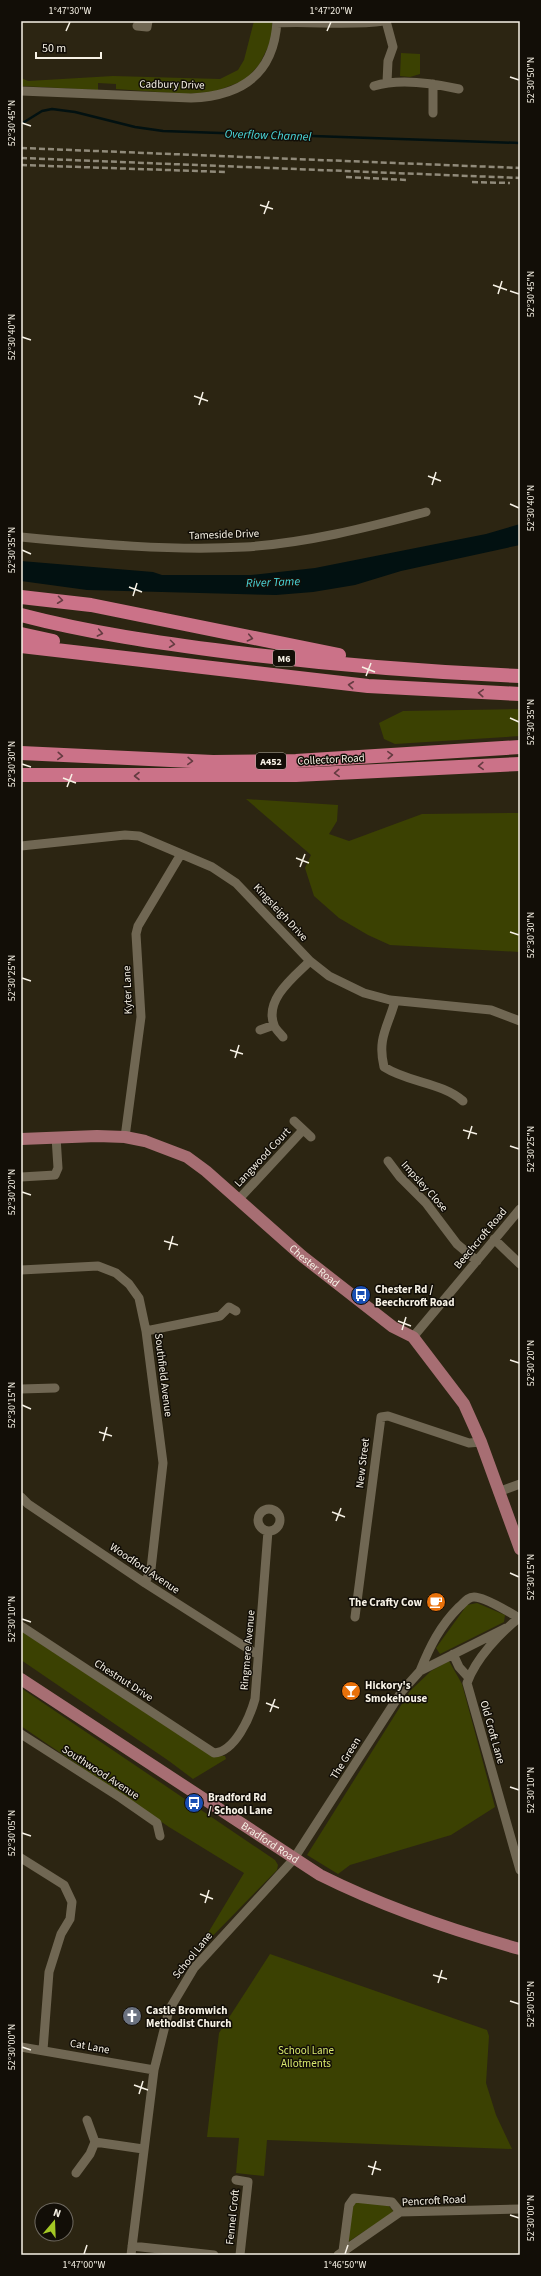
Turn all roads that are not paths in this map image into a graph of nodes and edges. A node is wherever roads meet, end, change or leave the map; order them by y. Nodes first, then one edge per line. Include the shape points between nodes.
1 (148, 21) edge
2 (385, 21) edge
3 (277, 22) edge
4 (137, 26) dead end
5 (386, 82) junction
6 (433, 84) junction
7 (374, 86) dead end
8 (459, 90) dead end
9 (21, 91) edge
10 (433, 113) dead end
11 (426, 512) dead end
12 (21, 537) edge
13 (21, 597) edge
14 (21, 615) edge
15 (21, 634) edge
16 (21, 646) edge
17 (213, 669) junction
18 (434, 672) junction
19 (520, 676) edge
20 (520, 694) edge
21 (520, 747) edge
22 (21, 753) edge
23 (520, 764) edge
24 (21, 775) edge
25 (21, 846) edge
26 (181, 854) junction
27 (310, 961) junction
28 (395, 1001) junction
29 (520, 1021) edge
30 (274, 1025) junction
31 (260, 1030) dead end
32 (283, 1037) dead end
33 (463, 1101) dead end
34 (294, 1121) dead end
35 (303, 1130) junction
36 (56, 1137) junction
37 (125, 1137) junction
38 (311, 1137) dead end
39 (21, 1139) edge
40 (388, 1161) dead end
41 (21, 1177) edge
42 (238, 1200) junction
43 (520, 1209) edge
44 (494, 1239) junction
45 (477, 1261) junction
46 (520, 1264) edge
47 (21, 1270) edge
48 (236, 1311) dead end
49 (146, 1331) junction
50 (413, 1337) junction
51 (55, 1387) dead end
52 (21, 1389) edge
53 (481, 1442) junction
54 (520, 1484) edge
55 (498, 1492) junction
56 (21, 1497) edge
57 (268, 1531) dead end
58 (520, 1549) edge
59 (145, 1583) junction
60 (356, 1617) dead end
61 (519, 1618) edge
62 (21, 1626) edge
63 (506, 1628) junction
64 (453, 1654) junction
65 (258, 1655) junction
66 (420, 1671) junction
67 (469, 1678) junction
68 (21, 1679) edge
69 (21, 1734) edge
70 (214, 1753) joint
71 (160, 1836) dead end
72 (21, 1858) edge
73 (293, 1860) junction
74 (520, 1870) edge
75 (520, 1949) edge
76 (21, 2047) edge
77 (44, 2050) junction
78 (154, 2070) junction
79 (87, 2120) dead end
80 (95, 2142) junction
81 (143, 2148) junction
82 (76, 2173) dead end
83 (236, 2180) dead end
84 (520, 2209) edge
85 (400, 2212) junction
86 (132, 2251) edge
87 (340, 2253) edge
88 (214, 2255) edge
89 (240, 2255) edge

1 - 4 street via 148,27
2 - 3 street via 355,25 316,21
2 - 5 street via 393,47
3 - 9 street, Cadbury Drive via 272,50 262,69 239,89 219,95 191,98
5 - 6 street
5 - 7 street
6 - 8 street
6 - 10 street
11 - 12 street, Tameside Drive via 335,535 245,547 183,548
13 -> 18 highway via 91,604 314,651
14 -> 18 highway, M6 via 134,639 281,658
15 - 17 highway, M6
16 - 17 highway
20 -> 17 highway, M6 via 368,686
18 - 19 highway, M6
22 -> 21 highway, Collector Road / A452 via 213,762 296,761
23 -> 24 highway, Collector Road / A452 via 296,775
25 - 26 street, Kingsleigh Drive via 125,835 139,836
26 - 27 street, Kingsleigh Drive via 212,867 236,883
26 - 37 street, Kyter Lane via 138,926 136,934 141,1017
27 - 28 street, Kingsleigh Drive via 329,976 364,993
27 - 30 street via 284,987 277,998 273,1010
28 - 29 street, Kingsleigh Drive via 491,1010
28 - 33 street via 382,1038 380,1052 384,1066 398,1076 452,1092
30 - 31 street
30 - 32 street
34 - 35 street, Langwood Court
35 - 38 street, Langwood Court
35 - 42 street, Langwood Court
36 - 37 main road, Chester Road
36 - 39 main road, Chester Road
36 - 41 street via 58,1168 55,1175
37 - 42 main road, Chester Road via 145,1141 187,1157
40 - 45 street, Impsley Close via 426,1203 457,1244
42 - 50 main road, Chester Road via 302,1256 393,1327
43 - 44 street, Beechcroft Road
44 - 45 street, Beechcroft Road
44 - 46 street
45 - 50 street, Beechcroft Road
47 - 49 street, Southfield Avenue via 98,1266 116,1273 129,1284 139,1298
48 - 49 street via 229,1307 220,1316
49 - 59 street, Southfield Avenue via 163,1463 151,1569
50 - 53 main road, Chester Road via 464,1404
51 - 52 street
53 - 55 main road, Chester Road
53 - 60 street, New Street via 468,1443 388,1416 381,1417
54 - 55 street
55 - 58 main road, Chester Road
56 - 59 street, Woodford Avenue
57 - 65 street, Ringmere Avenue
59 - 65 street, Woodford Avenue
61 - 63 street
61 - 66 street, The Green via 476,1597 469,1598 445,1621
62 - 70 street, Chestnut Drive
63 - 64 street, The Green
63 - 67 street via 473,1669
64 - 66 street, The Green
64 - 67 street via 459,1667
65 - 70 street, Ringmere Avenue via 255,1699 249,1718 230,1747 223,1753
66 - 73 street, The Green via 402,1691
67 - 74 street, Old Croft Lane via 467,1688
68 - 73 main road, Bradford Road
69 - 71 street, Southwood Avenue via 157,1823
72 - 77 street via 64,1885 72,1902 70,1918 61,1934 49,1972
73 - 75 main road, Bradford Road via 363,1896 461,1933
73 - 78 street, School Lane via 213,1946 183,1983 169,2010
76 - 77 street, Cat Lane
77 - 78 street, Cat Lane
78 - 81 street, School Lane
79 - 80 street
80 - 81 street
80 - 82 street via 90,2154
81 - 86 street, School Lane
83 - 89 street, Fennel Croft via 252,2182
84 - 85 street, Pencroft Road
85 - 87 street, Pencroft Road
85 - 87 street via 392,2202 354,2198 348,2205
86 - 88 street

